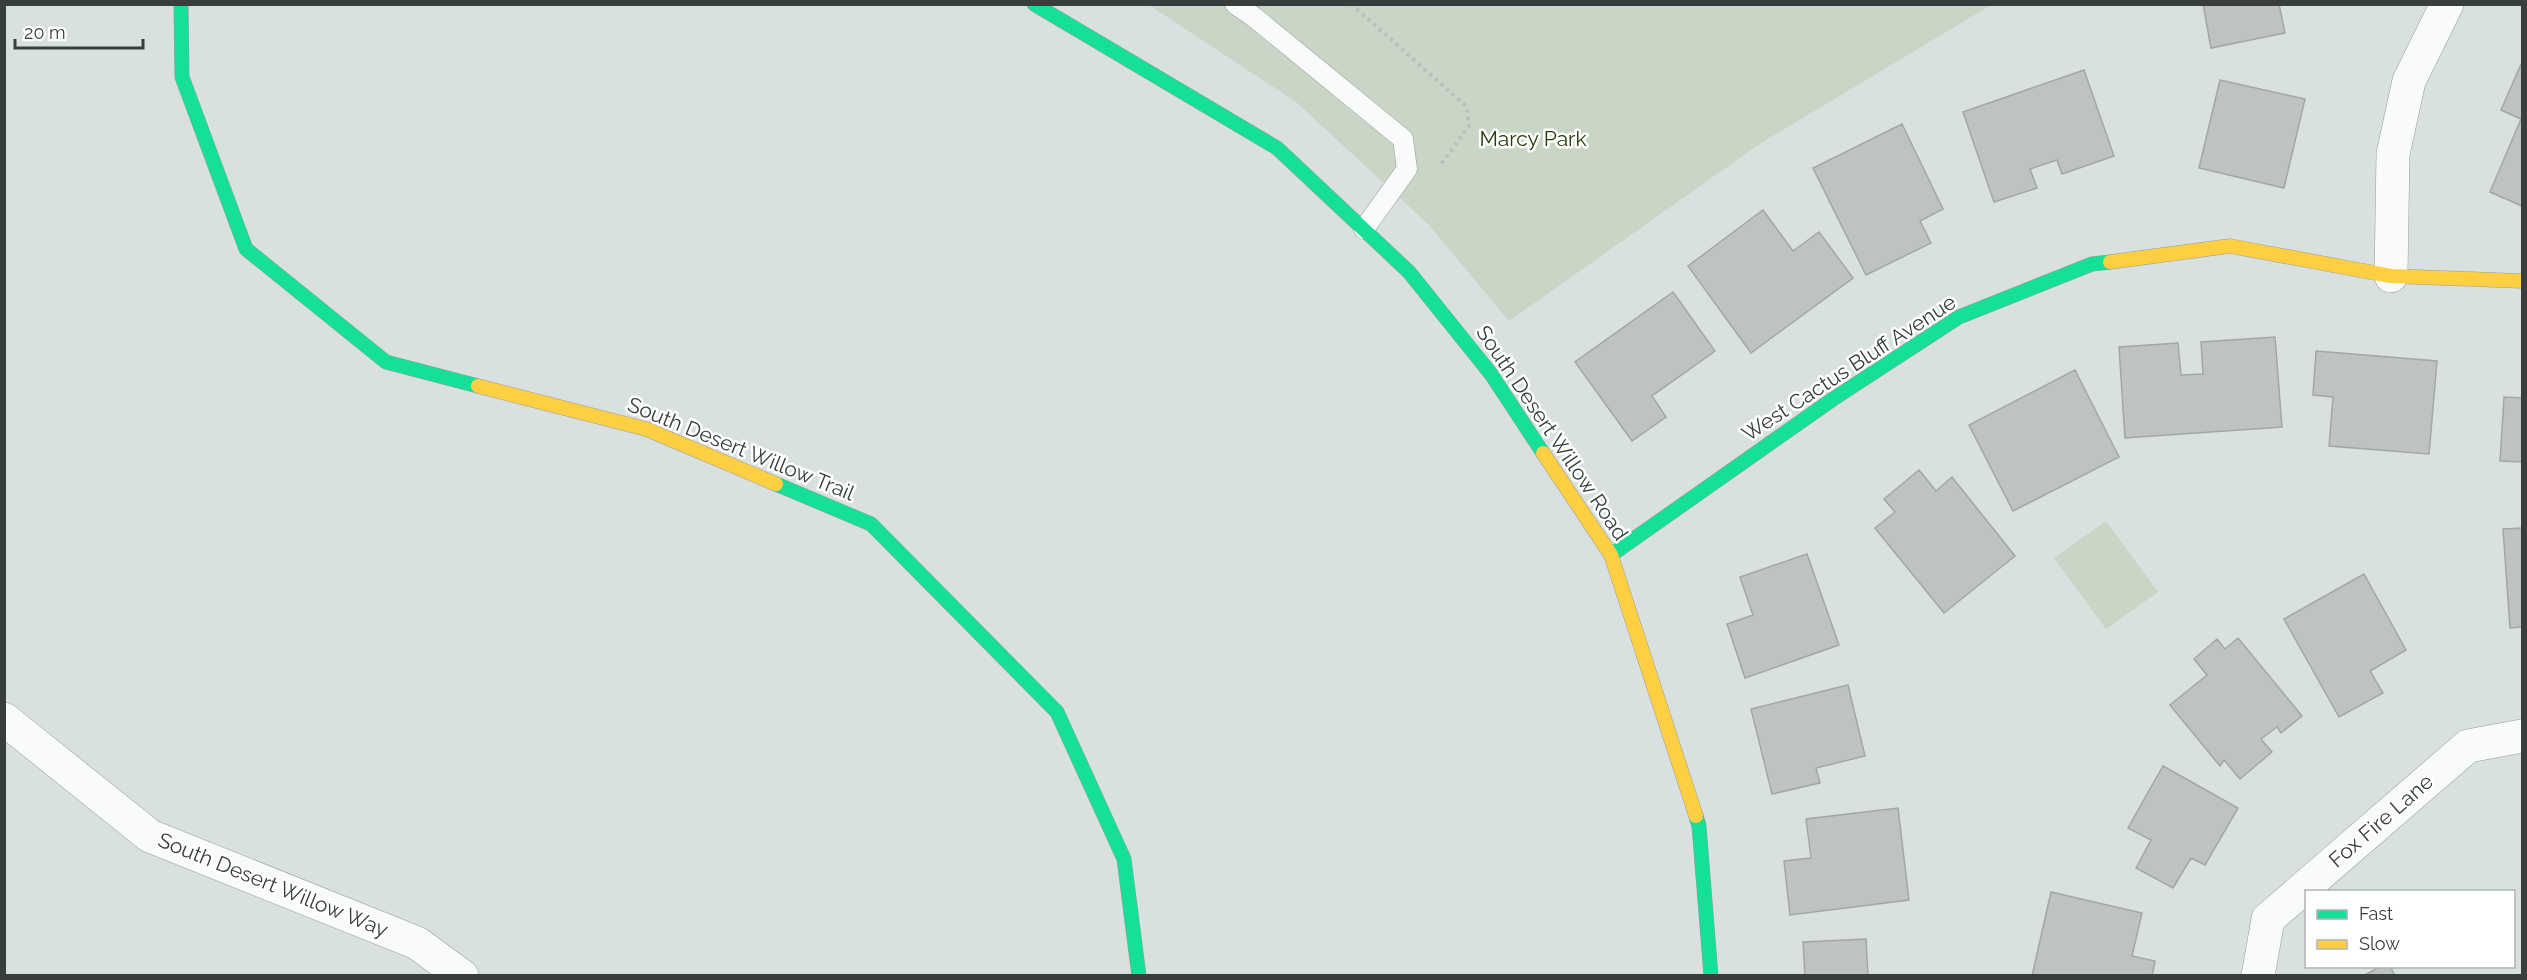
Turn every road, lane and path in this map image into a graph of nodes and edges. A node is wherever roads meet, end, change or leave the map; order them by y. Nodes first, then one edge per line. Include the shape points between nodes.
1 (181, 4) edge
2 (1034, 4) edge
3 (1234, 4) edge
4 (2447, 4) edge
5 (1070, 13) edge
6 (1364, 229) junction
7 (2391, 276) junction
8 (2523, 281) edge
9 (1611, 555) junction
10 (4, 719) edge
11 (2523, 736) edge
12 (462, 975) edge
13 (1139, 975) edge
14 (1711, 975) edge
15 (2258, 975) edge

1 - 13 street, South Desert Willow Trail via 182,77 246,249 386,362 646,429 871,524 1057,712 1124,860
2 - 5 street, South Desert Willow Road
3 - 6 lane via 1402,139 1407,169
4 - 7 street via 2409,81 2396,143
5 - 6 street, South Desert Willow Road via 1277,148
6 - 9 street, South Desert Willow Road via 1409,272 1491,374
7 - 8 street, West Cactus Bluff Avenue
7 - 9 street, West Cactus Bluff Avenue via 2230,246 2092,264 1959,317 1833,399
9 - 14 street, South Desert Willow Road via 1699,826
10 - 12 street, South Desert Willow Way via 150,836 417,943
11 - 15 street, Fox Fire Lane via 2468,746 2268,918

